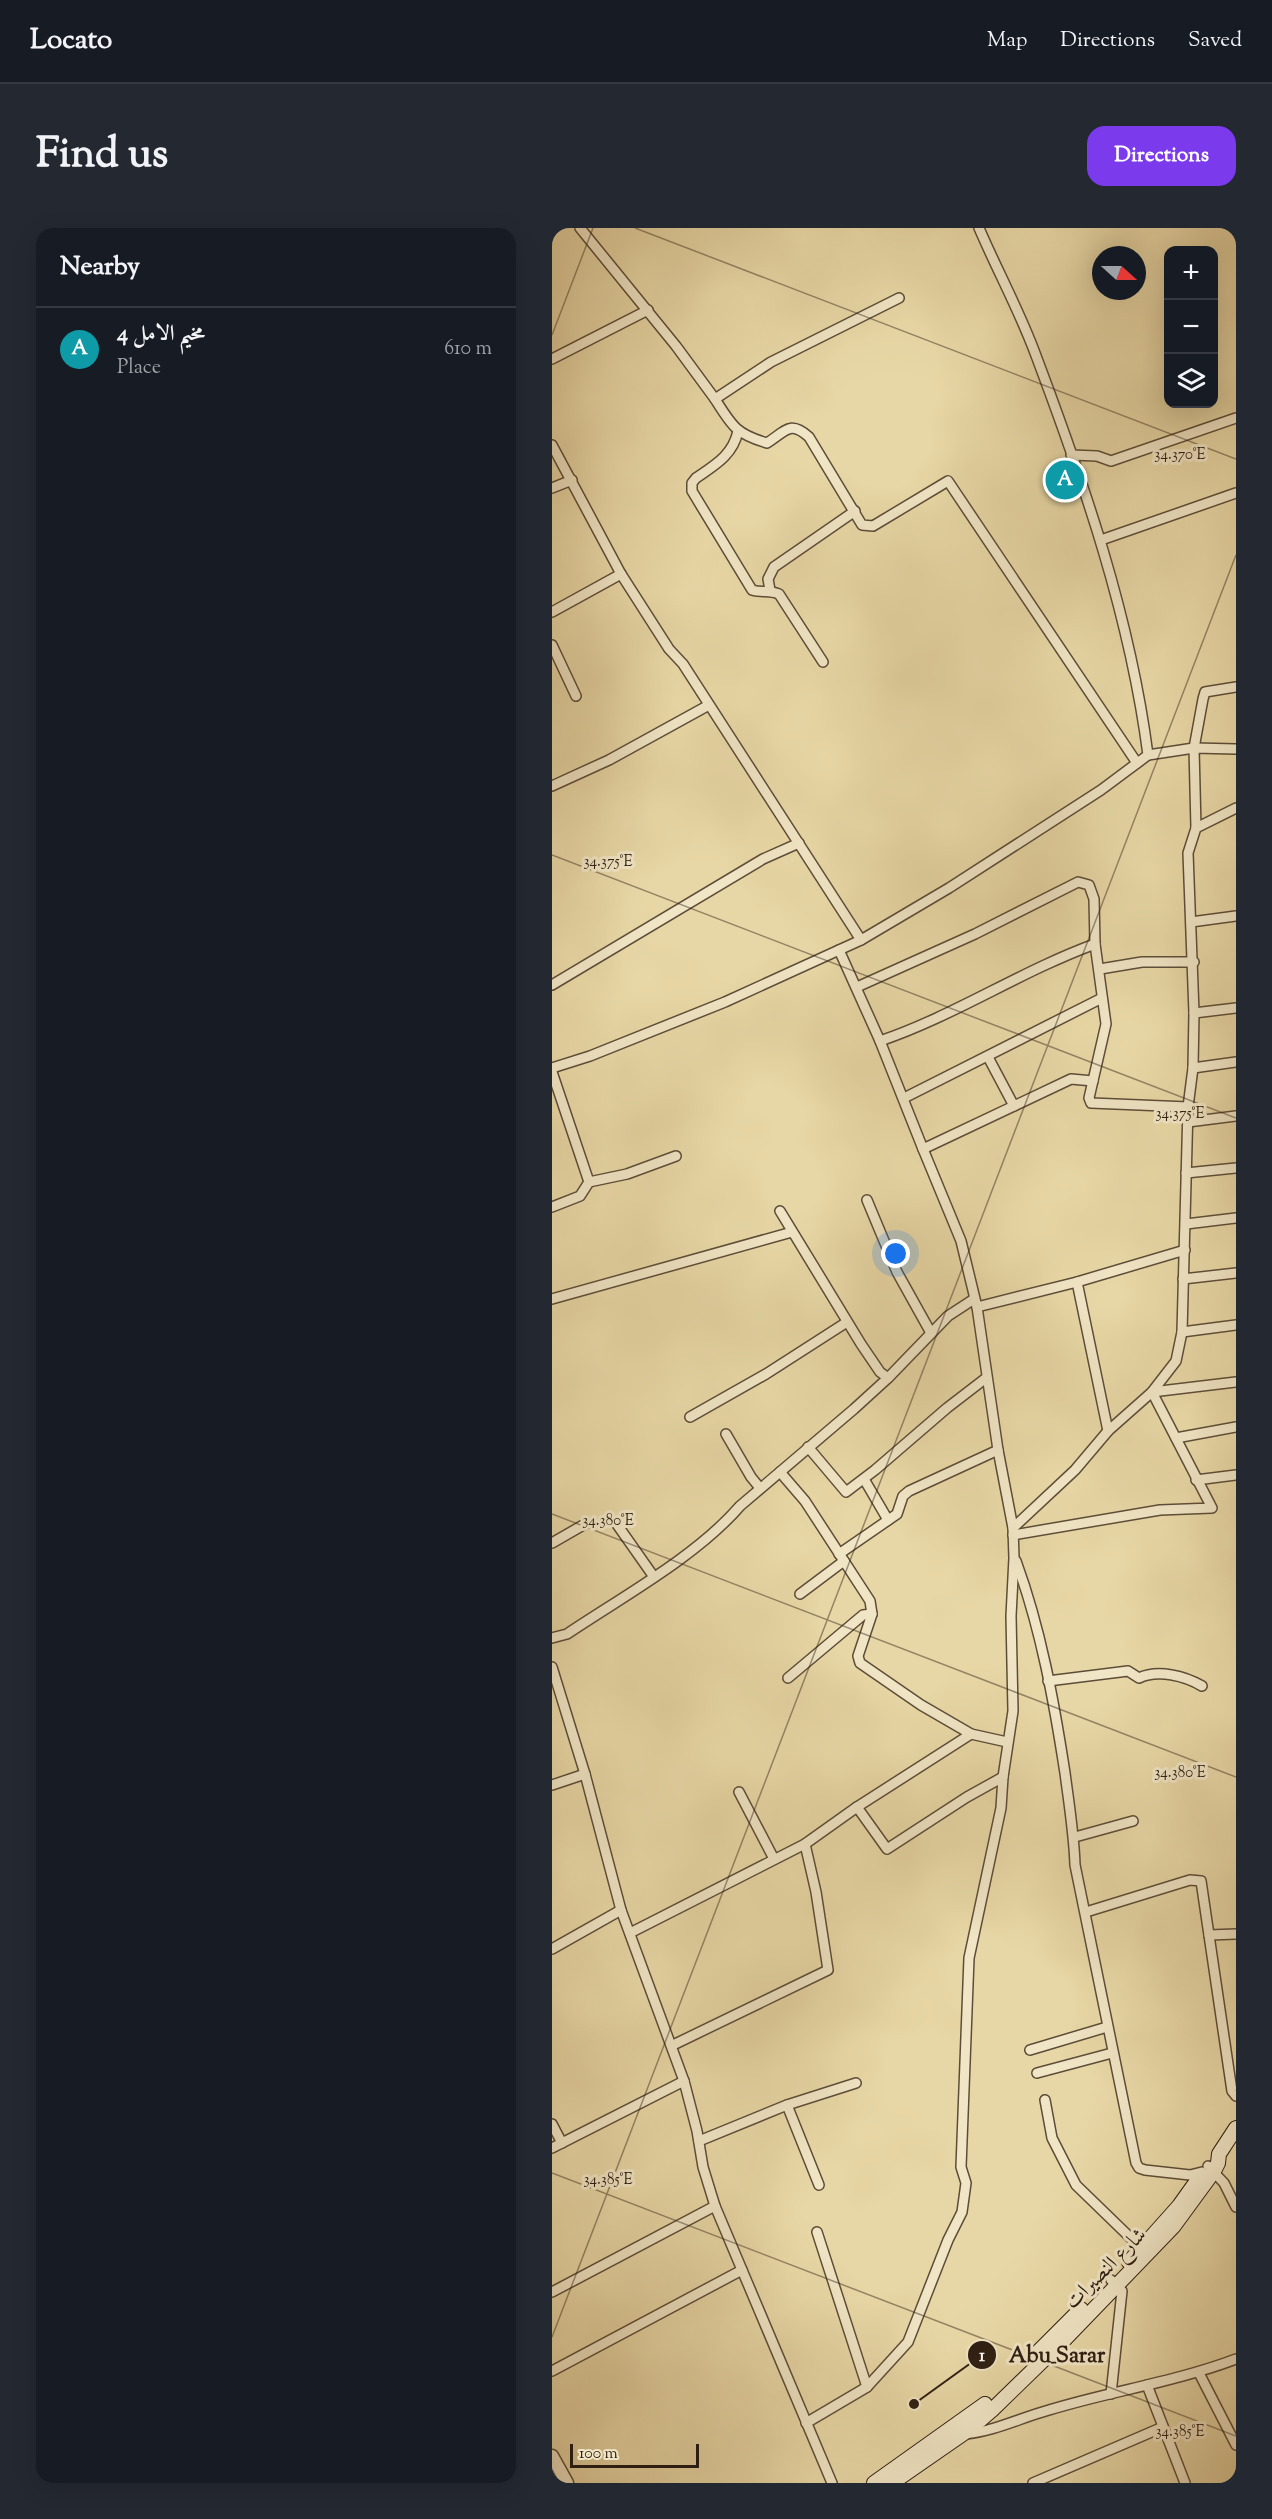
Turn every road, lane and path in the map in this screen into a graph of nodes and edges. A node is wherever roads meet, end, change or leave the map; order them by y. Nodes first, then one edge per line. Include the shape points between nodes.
1 (580, 228) edge
2 (979, 228) edge
3 (899, 298) dead end
4 (648, 310) junction
5 (552, 359) edge
6 (715, 399) junction
7 (1236, 418) edge
8 (738, 431) junction
9 (552, 445) edge
10 (1071, 455) junction
11 (572, 480) junction
12 (552, 488) edge
13 (1236, 493) edge
14 (855, 511) junction
15 (1101, 540) junction
16 (621, 574) junction
17 (770, 590) junction
18 (552, 612) edge
19 (552, 645) edge
20 (824, 662) dead end
21 (1236, 687) edge
22 (576, 696) dead end
23 (709, 705) junction
24 (1194, 748) junction
25 (1236, 749) edge
26 (1148, 755) junction
27 (1137, 763) junction
28 (552, 786) edge
29 (1236, 807) edge
30 (1196, 828) junction
31 (799, 843) junction
32 (1236, 916) edge
33 (1191, 922) junction
34 (861, 940) junction
35 (1095, 944) junction
36 (839, 950) junction
37 (1194, 962) junction
38 (1100, 969) junction
39 (552, 985) edge
40 (857, 987) junction
41 (1102, 998) junction
42 (1236, 1008) edge
43 (1194, 1013) junction
44 (880, 1041) junction
45 (987, 1057) junction
46 (1236, 1062) edge
47 (1193, 1068) junction
48 (552, 1070) edge
49 (1093, 1081) junction
50 (904, 1098) junction
51 (1014, 1106) junction
52 (1188, 1107) junction
53 (1236, 1116) edge
54 (1188, 1122) junction
55 (923, 1149) junction
56 (676, 1156) dead end
57 (1236, 1168) edge
58 (1186, 1173) junction
59 (589, 1182) junction
60 (867, 1200) dead end
61 (552, 1207) edge
62 (780, 1211) dead end
63 (1236, 1218) edge
64 (1186, 1224) junction
65 (792, 1232) junction
66 (1185, 1250) junction
67 (1236, 1273) edge
68 (1184, 1279) junction
69 (1077, 1282) junction
70 (552, 1299) edge
71 (976, 1303) junction
72 (847, 1322) junction
73 (1236, 1325) edge
74 (1182, 1332) junction
75 (931, 1333) junction
76 (888, 1378) junction
77 (986, 1378) junction
78 (1236, 1382) edge
79 (1152, 1392) junction
80 (690, 1417) dead end
81 (1236, 1427) edge
82 (1108, 1431) junction
83 (726, 1434) dead end
84 (1176, 1438) junction
85 (808, 1447) junction
86 (998, 1450) junction
87 (780, 1472) junction
88 (1236, 1475) edge
89 (864, 1479) junction
90 (1196, 1480) junction
91 (760, 1488) junction
92 (888, 1520) junction
93 (616, 1523) dead end
94 (585, 1524) dead end
95 (1013, 1531) junction
96 (552, 1543) edge
97 (841, 1557) junction
98 (1014, 1558) junction
99 (654, 1578) junction
100 (800, 1594) dead end
101 (872, 1614) junction
102 (552, 1638) edge
103 (552, 1667) edge
104 (788, 1678) dead end
105 (1048, 1681) junction
106 (1202, 1686) dead end
107 (971, 1734) junction
108 (1007, 1742) junction
109 (585, 1774) junction
110 (1003, 1777) junction
111 (552, 1785) edge
112 (739, 1792) dead end
113 (857, 1807) junction
114 (1133, 1821) dead end
115 (1075, 1837) junction
116 (805, 1844) junction
117 (774, 1859) junction
118 (621, 1910) junction
119 (1086, 1912) junction
120 (630, 1933) junction
121 (1236, 1934) edge
122 (1209, 1935) junction
123 (552, 1949) edge
124 (1107, 2027) junction
125 (673, 2045) junction
126 (1030, 2050) dead end
127 (1112, 2053) junction
128 (1037, 2073) dead end
129 (684, 2081) junction
130 (856, 2083) dead end
131 (1236, 2096) edge
132 (1045, 2100) dead end
133 (787, 2105) junction
134 (552, 2124) edge
135 (1234, 2137) edge
136 (699, 2141) junction
137 (562, 2143) junction
138 (552, 2148) edge
139 (1208, 2170) junction
140 (819, 2186) dead end
141 (715, 2206) junction
142 (1236, 2207) edge
143 (817, 2232) dead end
144 (1141, 2248) junction
145 (742, 2270) junction
146 (1115, 2283) junction
147 (552, 2292) edge
148 (1236, 2359) edge
149 (552, 2371) edge
150 (1200, 2373) junction
151 (1147, 2385) junction
152 (867, 2387) junction
153 (1111, 2394) junction
154 (806, 2423) junction
155 (1163, 2427) junction
156 (955, 2433) junction
157 (1236, 2445) edge
158 (553, 2459) edge
159 (567, 2483) edge
160 (832, 2483) edge
161 (874, 2483) edge
162 (892, 2483) edge
163 (1034, 2483) edge
164 (1185, 2483) edge

1 - 4 street
2 - 10 street via 1034,351
3 - 6 street via 771,362
4 - 5 street
4 - 6 street
6 - 8 street
7 - 10 street via 1111,461
8 - 14 street via 767,443 791,427 799,428 809,437
8 - 17 street via 729,453 696,478 692,491 752,590
9 - 11 street
10 - 15 street
11 - 12 street
11 - 16 street
13 - 15 street
14 - 17 street via 774,567 768,579
14 - 27 street via 862,525 873,526 948,481
15 - 26 street via 1142,706
16 - 18 street
16 - 23 street
17 - 20 street via 778,594
19 - 22 street
21 - 24 street via 1205,692
23 - 28 street via 609,760
23 - 31 street
24 - 25 street
24 - 26 street
24 - 30 street
26 - 27 street
27 - 34 street via 1092,796
29 - 30 street
30 - 33 street via 1188,853
31 - 34 street
31 - 39 street via 763,859
32 - 33 street
33 - 37 street
34 - 36 street
35 - 38 street
35 - 40 street via 1094,899 1089,885 1078,882
35 - 44 street
36 - 40 street
36 - 48 street via 725,1002
37 - 38 street via 1142,962
37 - 43 street
38 - 41 street
40 - 44 street
41 - 45 street
41 - 49 street via 1106,1024
42 - 43 street
43 - 47 street
44 - 50 street
45 - 50 street
45 - 51 street
46 - 47 street
47 - 52 street
48 - 59 street
49 - 51 street via 1071,1079
49 - 52 street via 1091,1103
50 - 55 street
51 - 55 street
52 - 54 street
53 - 54 street
54 - 58 street
55 - 71 street via 961,1241
56 - 59 street via 627,1174
57 - 58 street
58 - 64 street
59 - 61 street via 580,1196
60 - 75 street via 897,1272
62 - 65 street
63 - 64 street
64 - 66 street
65 - 70 street
65 - 72 street
66 - 68 street
66 - 69 street
67 - 68 street
68 - 74 street
69 - 71 street
69 - 82 street
71 - 75 street via 948,1317
71 - 77 street
72 - 76 street
72 - 80 street
73 - 74 street
74 - 79 street via 1176,1360
75 - 76 street
76 - 85 street
77 - 86 street
77 - 89 street
78 - 79 street
79 - 82 street
79 - 84 street
81 - 84 street
82 - 95 street
83 - 91 street
84 - 90 street
85 - 87 street
85 - 89 street via 842,1490 846,1492
86 - 92 street via 909,1491 903,1496 897,1514
86 - 95 street
87 - 91 street
87 - 97 street via 805,1501
88 - 90 street
89 - 92 street
90 - 95 street via 1212,1508 1160,1510
91 - 99 street via 727,1521
92 - 97 street
93 - 99 street
94 - 96 street
95 - 98 street
97 - 100 street
97 - 101 street via 866,1593
98 - 105 street
98 - 108 street via 1013,1711
99 - 102 street via 567,1634
101 - 104 street via 863,1615
101 - 107 street via 858,1656 860,1663
103 - 109 street
105 - 106 street via 1128,1671 1139,1678 1147,1674 1189,1678
105 - 115 street
107 - 108 street
107 - 113 street
108 - 110 street
109 - 111 street
109 - 118 street
110 - 113 street via 887,1849
110 - 152 street via 1001,1808 969,1958 961,2167 966,2183 962,2212 908,2342
112 - 117 street
113 - 116 street
114 - 115 street
115 - 119 street via 1076,1865
116 - 117 street
116 - 125 street via 828,1970
117 - 120 street
118 - 120 street
118 - 123 street
119 - 122 street via 1190,1880 1201,1881
119 - 124 street
120 - 125 street
121 - 122 street
122 - 131 street via 1232,2091
124 - 126 street
124 - 127 street
125 - 129 street
127 - 128 street
127 - 139 street via 1136,2163 1145,2170 1190,2175
129 - 136 street
129 - 137 street
130 - 133 street
132 - 144 street via 1052,2138 1076,2185
133 - 136 street
133 - 140 street
134 - 137 street
135 - 139 main road
136 - 141 street
137 - 138 street
139 - 142 street via 1227,2189
139 - 144 main road
139 - 146 main road, شارع النصيرات via 1173,2228
141 - 145 street
141 - 147 street
143 - 152 street
144 - 146 main road
145 - 149 street
145 - 154 street
146 - 153 street via 1122,2291
146 - 156 main road
148 - 150 street
150 - 151 street
150 - 157 street
151 - 153 street
151 - 155 street
152 - 154 street
153 - 156 street via 1048,2410 988,2432
154 - 160 street
155 - 163 street
155 - 164 street
156 - 161 main road
156 - 162 main road
158 - 159 street

